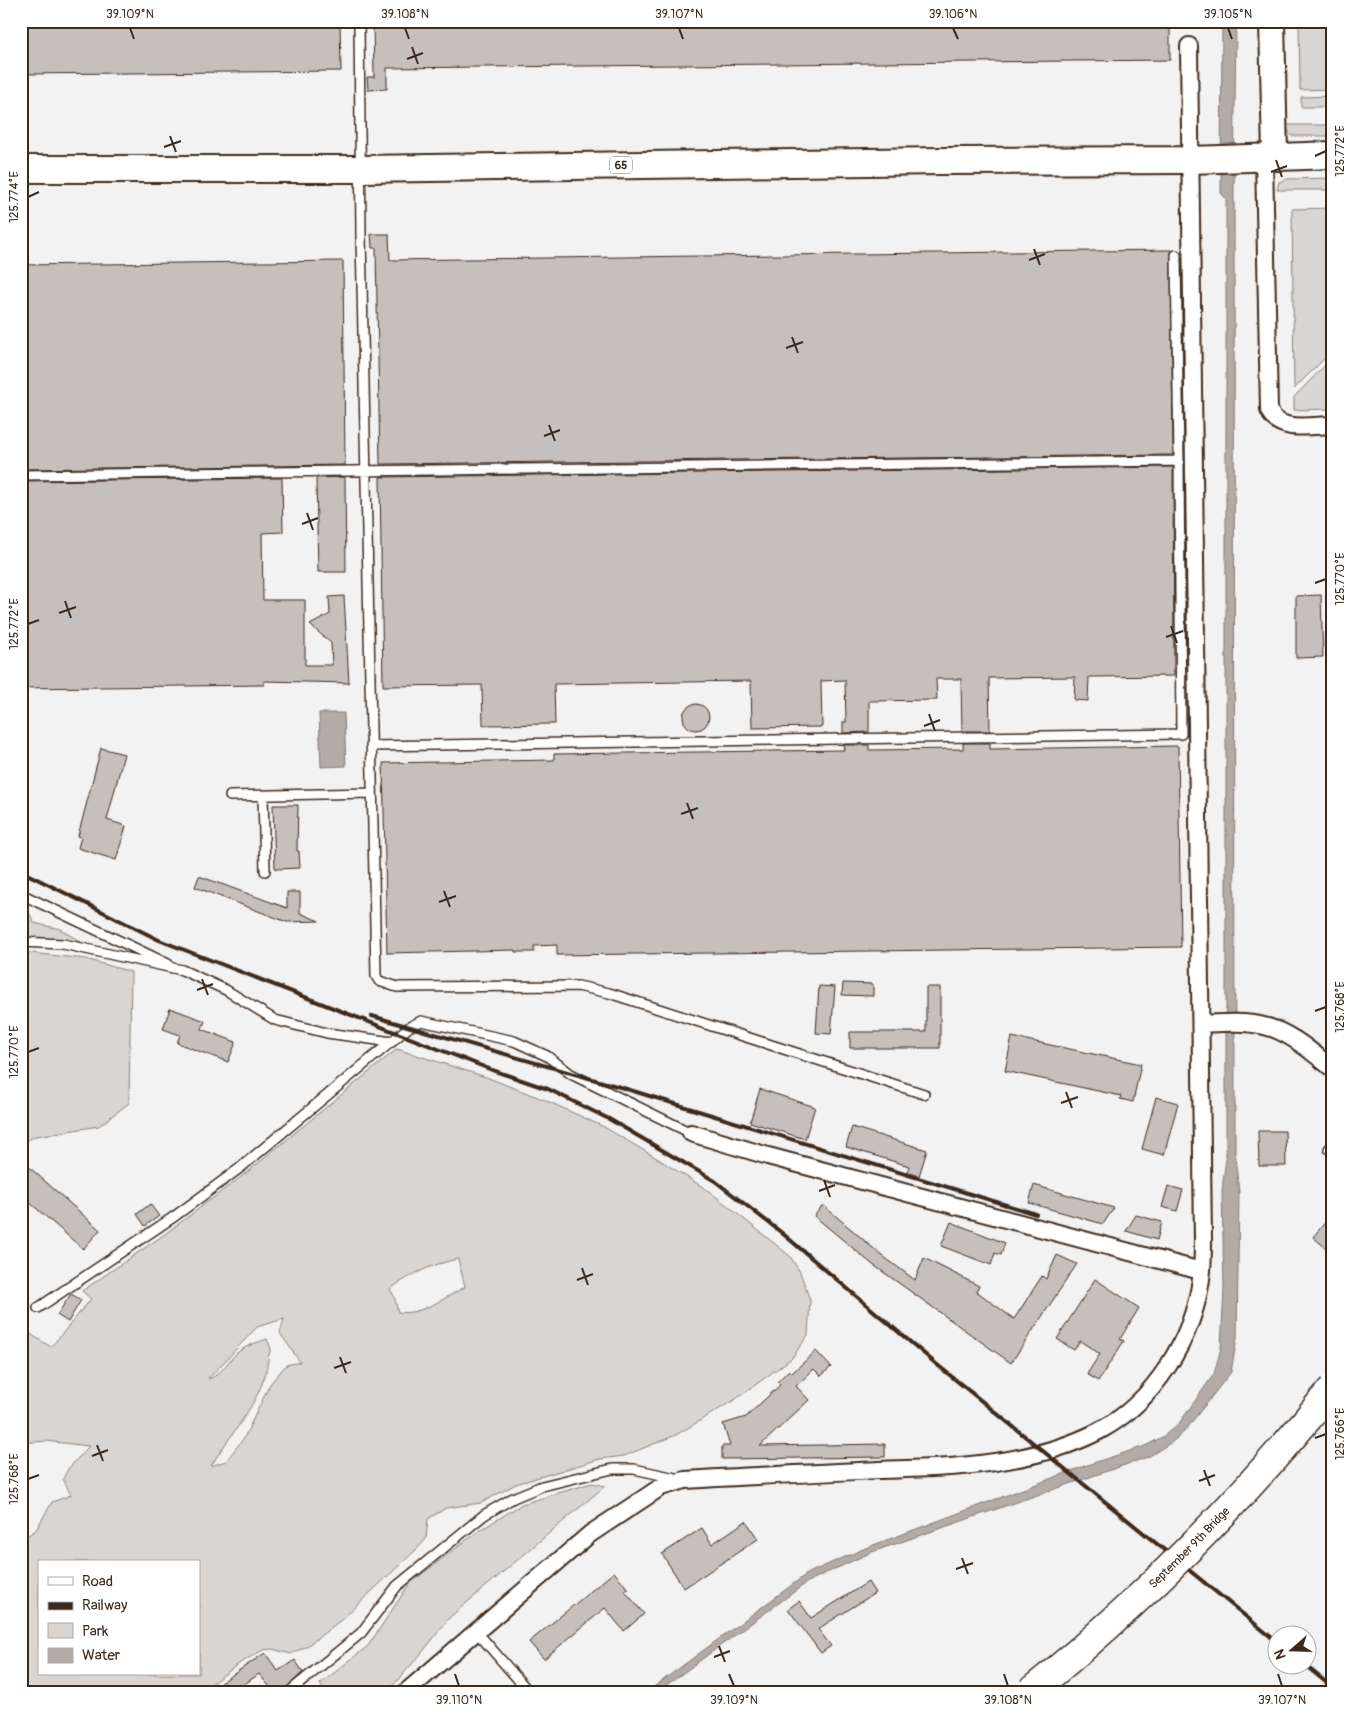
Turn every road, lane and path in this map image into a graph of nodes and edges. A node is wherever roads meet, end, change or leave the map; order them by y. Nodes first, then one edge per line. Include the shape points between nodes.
1 (359, 21) edge
2 (1272, 21) edge
3 (1189, 46) dead end
4 (1333, 155) edge
5 (1269, 156) junction
6 (1190, 160) junction
7 (21, 169) edge
8 (361, 169) junction
9 (1176, 255) dead end
10 (1333, 425) edge
11 (1179, 462) junction
12 (366, 472) junction
13 (21, 476) edge
14 (371, 746) junction
15 (364, 793) junction
16 (230, 796) dead end
17 (263, 796) junction
18 (264, 871) dead end
19 (21, 894) edge
20 (21, 942) edge
21 (182, 970) junction
22 (1201, 1024) junction
23 (392, 1042) junction
24 (1333, 1069) edge
25 (924, 1094) dead end
26 (691, 1133) joint
27 (1333, 1145) edge
28 (1333, 1152) edge
29 (1202, 1272) junction
30 (38, 1308) dead end
31 (1333, 1388) edge
32 (1333, 1417) edge
33 (685, 1480) junction
34 (476, 1631) junction
35 (289, 1692) edge
36 (406, 1692) edge
37 (528, 1692) edge
38 (1030, 1692) edge
39 (1059, 1692) edge

1 - 8 lane
2 - 5 street
3 - 6 street
4 - 5 main road, 65
5 - 6 main road, 65
5 - 10 street via 1269,410 1282,425
6 - 8 main road, 65
6 - 22 street
7 - 8 main road, 65
8 - 12 lane
9 - 11 lane
11 - 12 lane
11 - 14 lane via 1182,734
12 - 13 lane
12 - 14 lane
14 - 15 lane
15 - 17 lane
15 - 25 lane via 374,969 379,981 397,987 578,986 609,993
16 - 17 lane
17 - 18 lane
19 - 21 lane
20 - 21 lane via 63,944
21 - 23 lane via 226,990 275,1020 327,1034
22 - 24 street via 1265,1026 1309,1049
22 - 29 street
23 - 26 lane via 421,1021 514,1041 547,1056 571,1074
23 - 30 lane via 240,1168
26 - 29 street
27 - 28 lane via 1329,1149
29 - 33 street via 1192,1316 1182,1341 1148,1393 1101,1430 1079,1441 994,1462
31 - 38 highway, September 9th Bridge, bridge via 1214,1524 1133,1603
32 - 39 highway, September 9th Bridge via 1228,1535 1146,1615
33 - 34 street via 661,1487 590,1534
33 - 35 lane via 634,1469 612,1469 542,1486 513,1498 484,1515 397,1586 360,1633
34 - 36 street
34 - 37 lane

